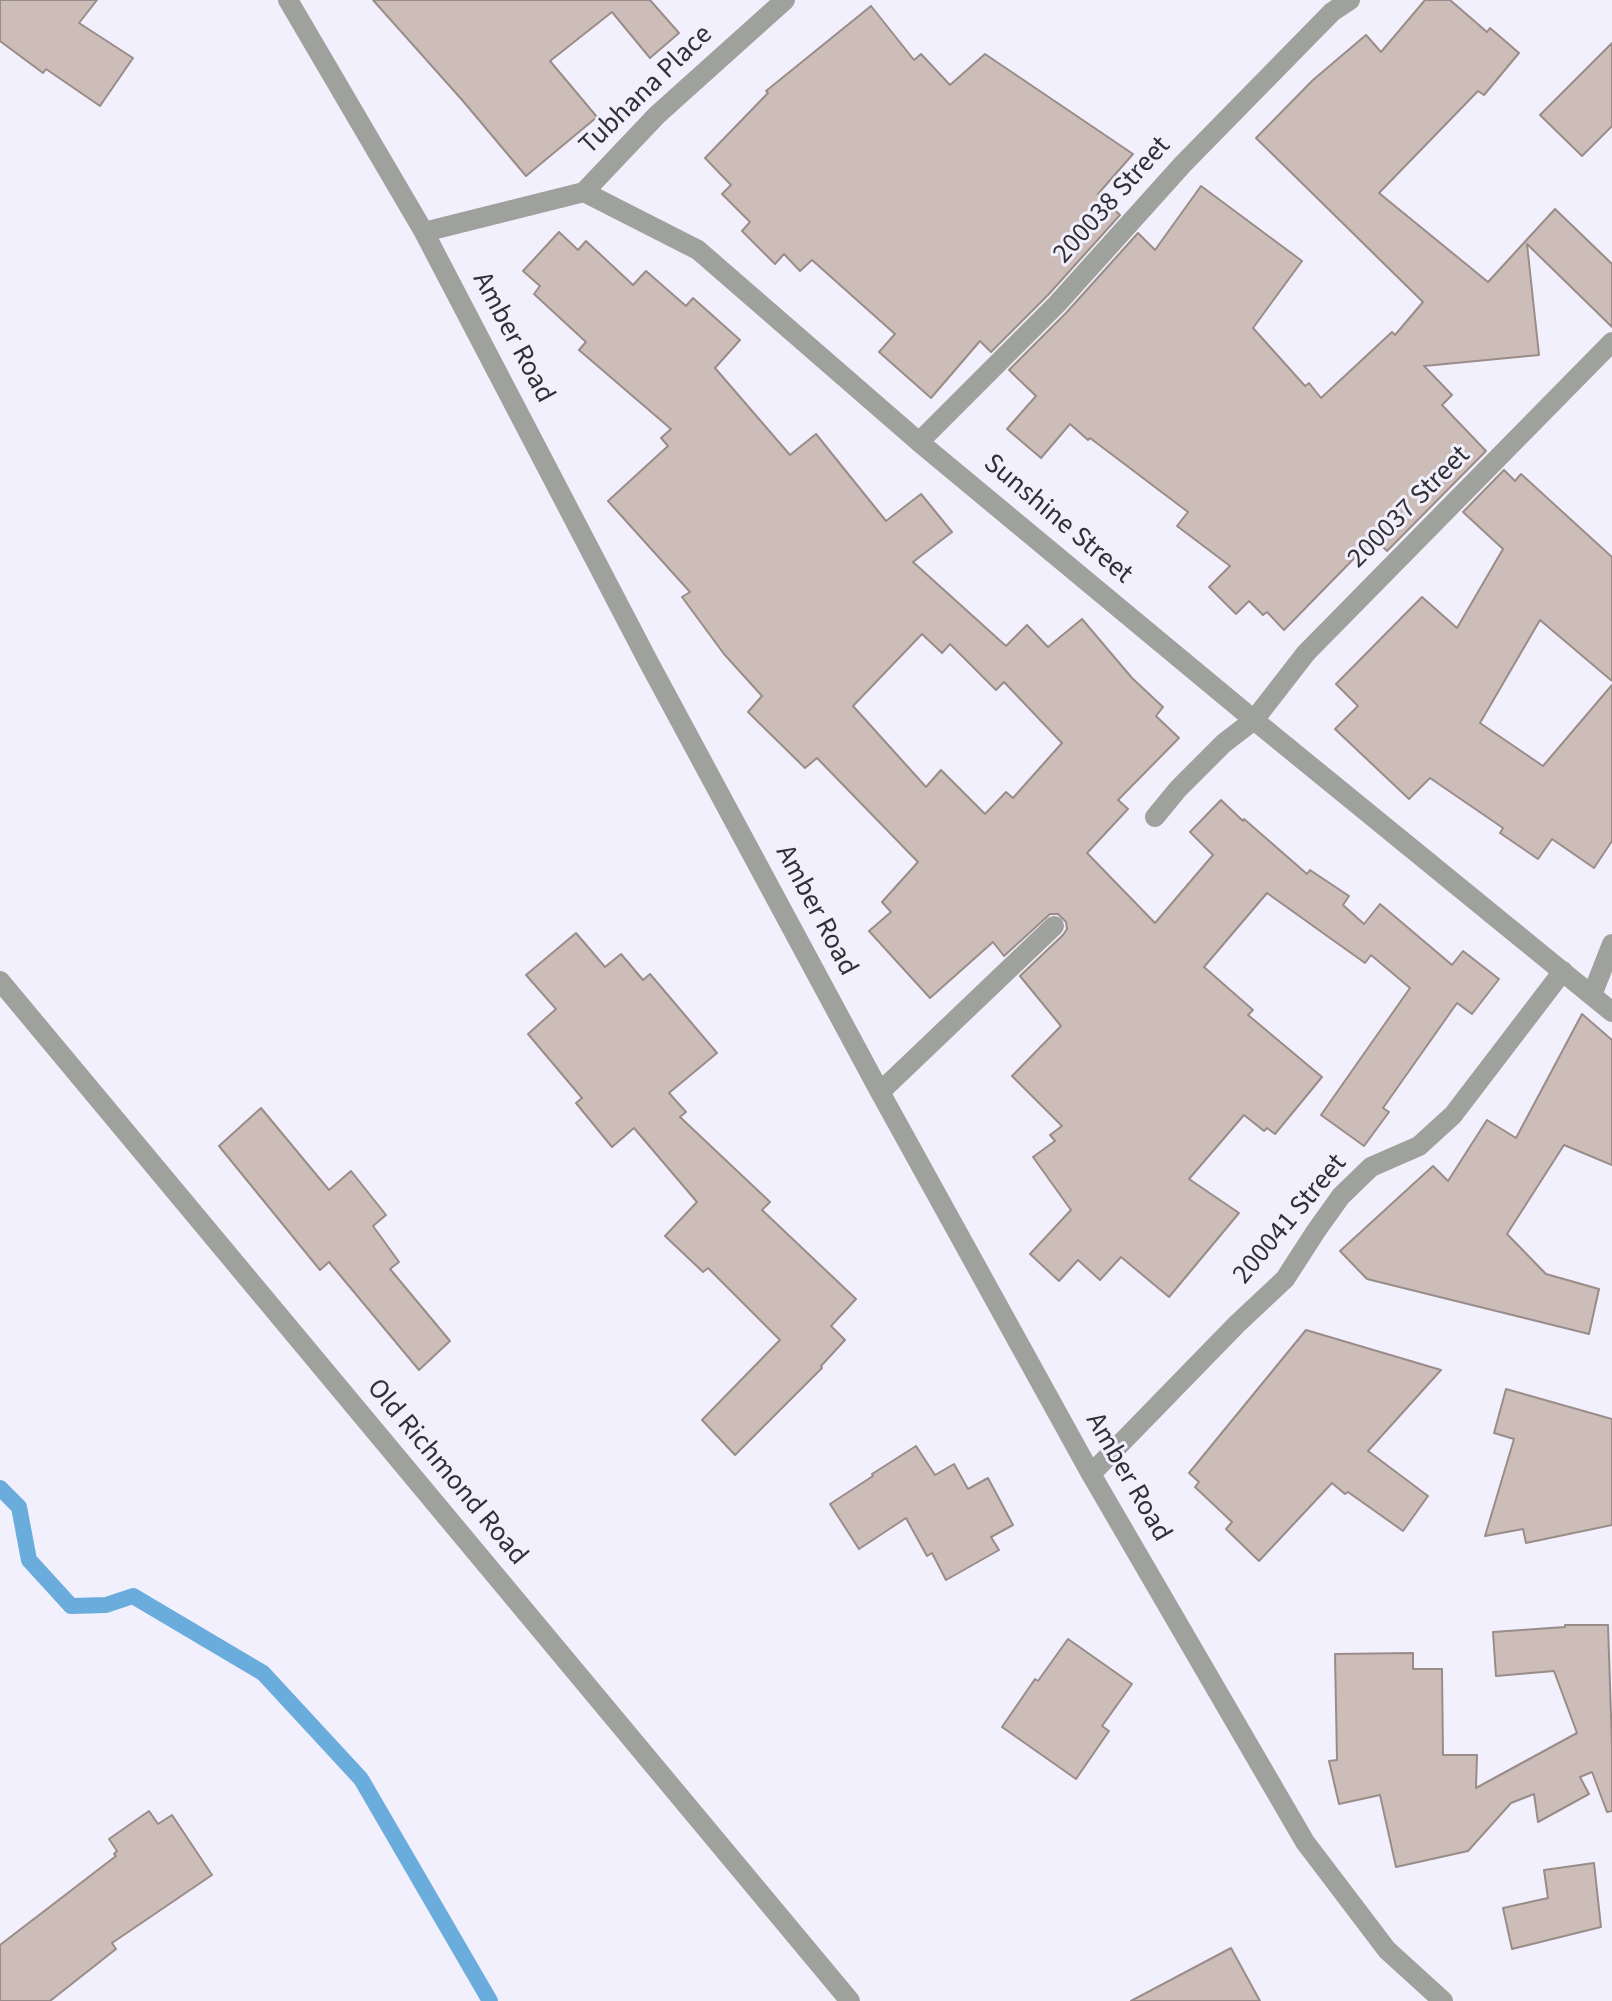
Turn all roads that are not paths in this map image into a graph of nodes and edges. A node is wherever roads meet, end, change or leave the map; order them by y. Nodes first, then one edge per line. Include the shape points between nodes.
1 (288, 0) edge
2 (785, 0) edge
3 (1350, 0) edge
4 (584, 192) junction
5 (424, 232) junction
6 (1612, 342) edge
7 (919, 442) junction
8 (1254, 720) junction
9 (1155, 817) dead end
10 (1054, 926) dead end
11 (1612, 944) edge
12 (1563, 971) junction
13 (0, 981) edge
14 (1592, 995) junction
15 (1612, 1012) edge
16 (880, 1092) junction
17 (1091, 1474) junction
18 (850, 2001) edge
19 (1443, 2001) edge

1 - 5 street, Amber Road
2 - 4 street, Tubhana Place via 657,115
3 - 7 street, 200038 Street via 1332,12 1183,164 1057,304
4 - 5 street
4 - 7 street, Sunshine Street via 698,250
5 - 16 street, Amber Road
6 - 8 street, 200037 Street via 1306,653
7 - 8 street, Sunshine Street
8 - 9 street, 200037 Street via 1224,743
8 - 12 street, Sunshine Street
10 - 16 street
11 - 14 street
12 - 14 street, Sunshine Street
12 - 17 street, 200041 Street via 1453,1115 1419,1146 1371,1167 1341,1196 1285,1279
13 - 18 street, Old Richmond Road
14 - 15 street, Sunshine Street
16 - 17 street, Amber Road
17 - 19 street, Amber Road via 1305,1842 1387,1950

